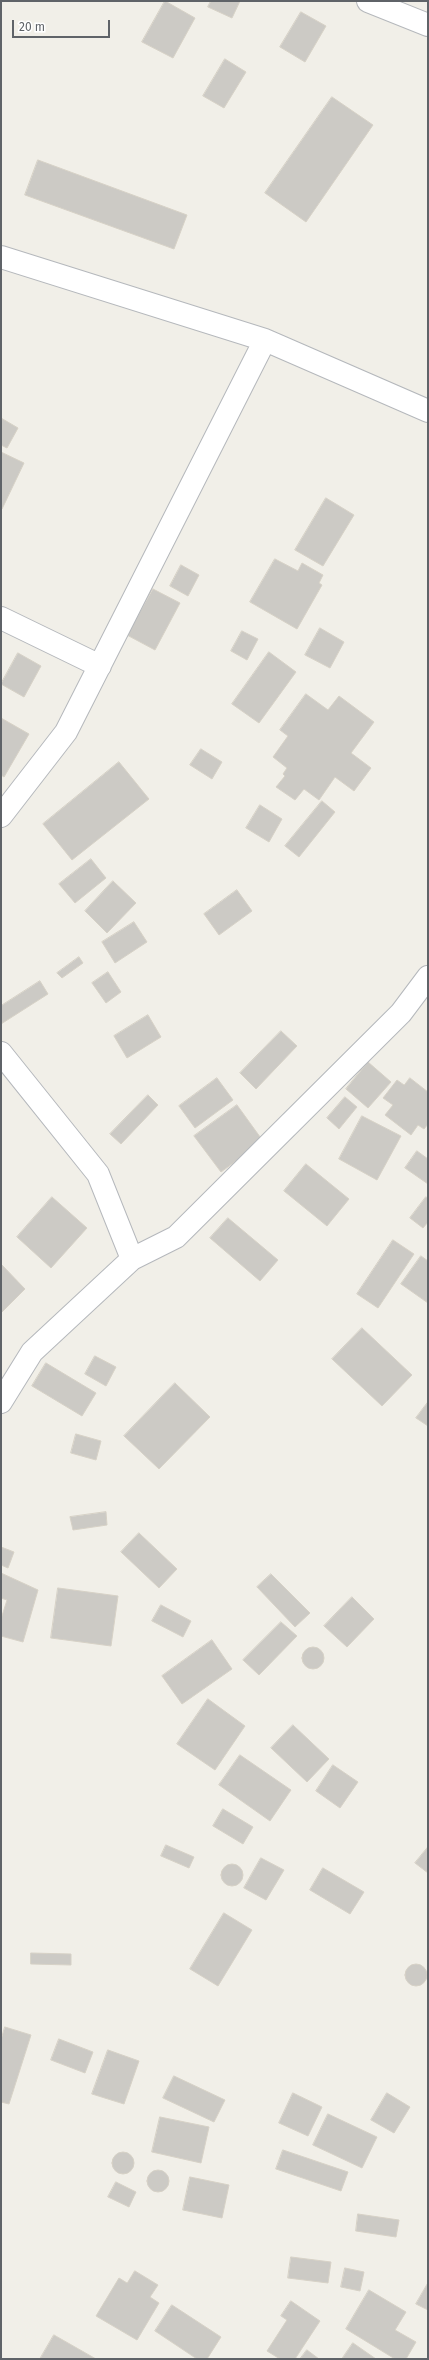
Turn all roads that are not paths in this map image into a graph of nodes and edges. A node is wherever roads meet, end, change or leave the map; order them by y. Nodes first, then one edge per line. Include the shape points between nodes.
1 (368, 1) edge
2 (428, 25) edge
3 (1, 258) edge
4 (265, 340) junction
5 (428, 411) edge
6 (1, 618) edge
7 (100, 666) junction
8 (1, 816) edge
9 (428, 977) edge
10 (1, 1053) edge
11 (132, 1259) junction
12 (1, 1402) edge

1 - 2 street
3 - 4 street
4 - 5 street
4 - 7 street
6 - 7 street
7 - 8 street via 66,732
9 - 11 street via 401,1013 176,1237
10 - 11 street via 98,1174
11 - 12 street via 32,1352

